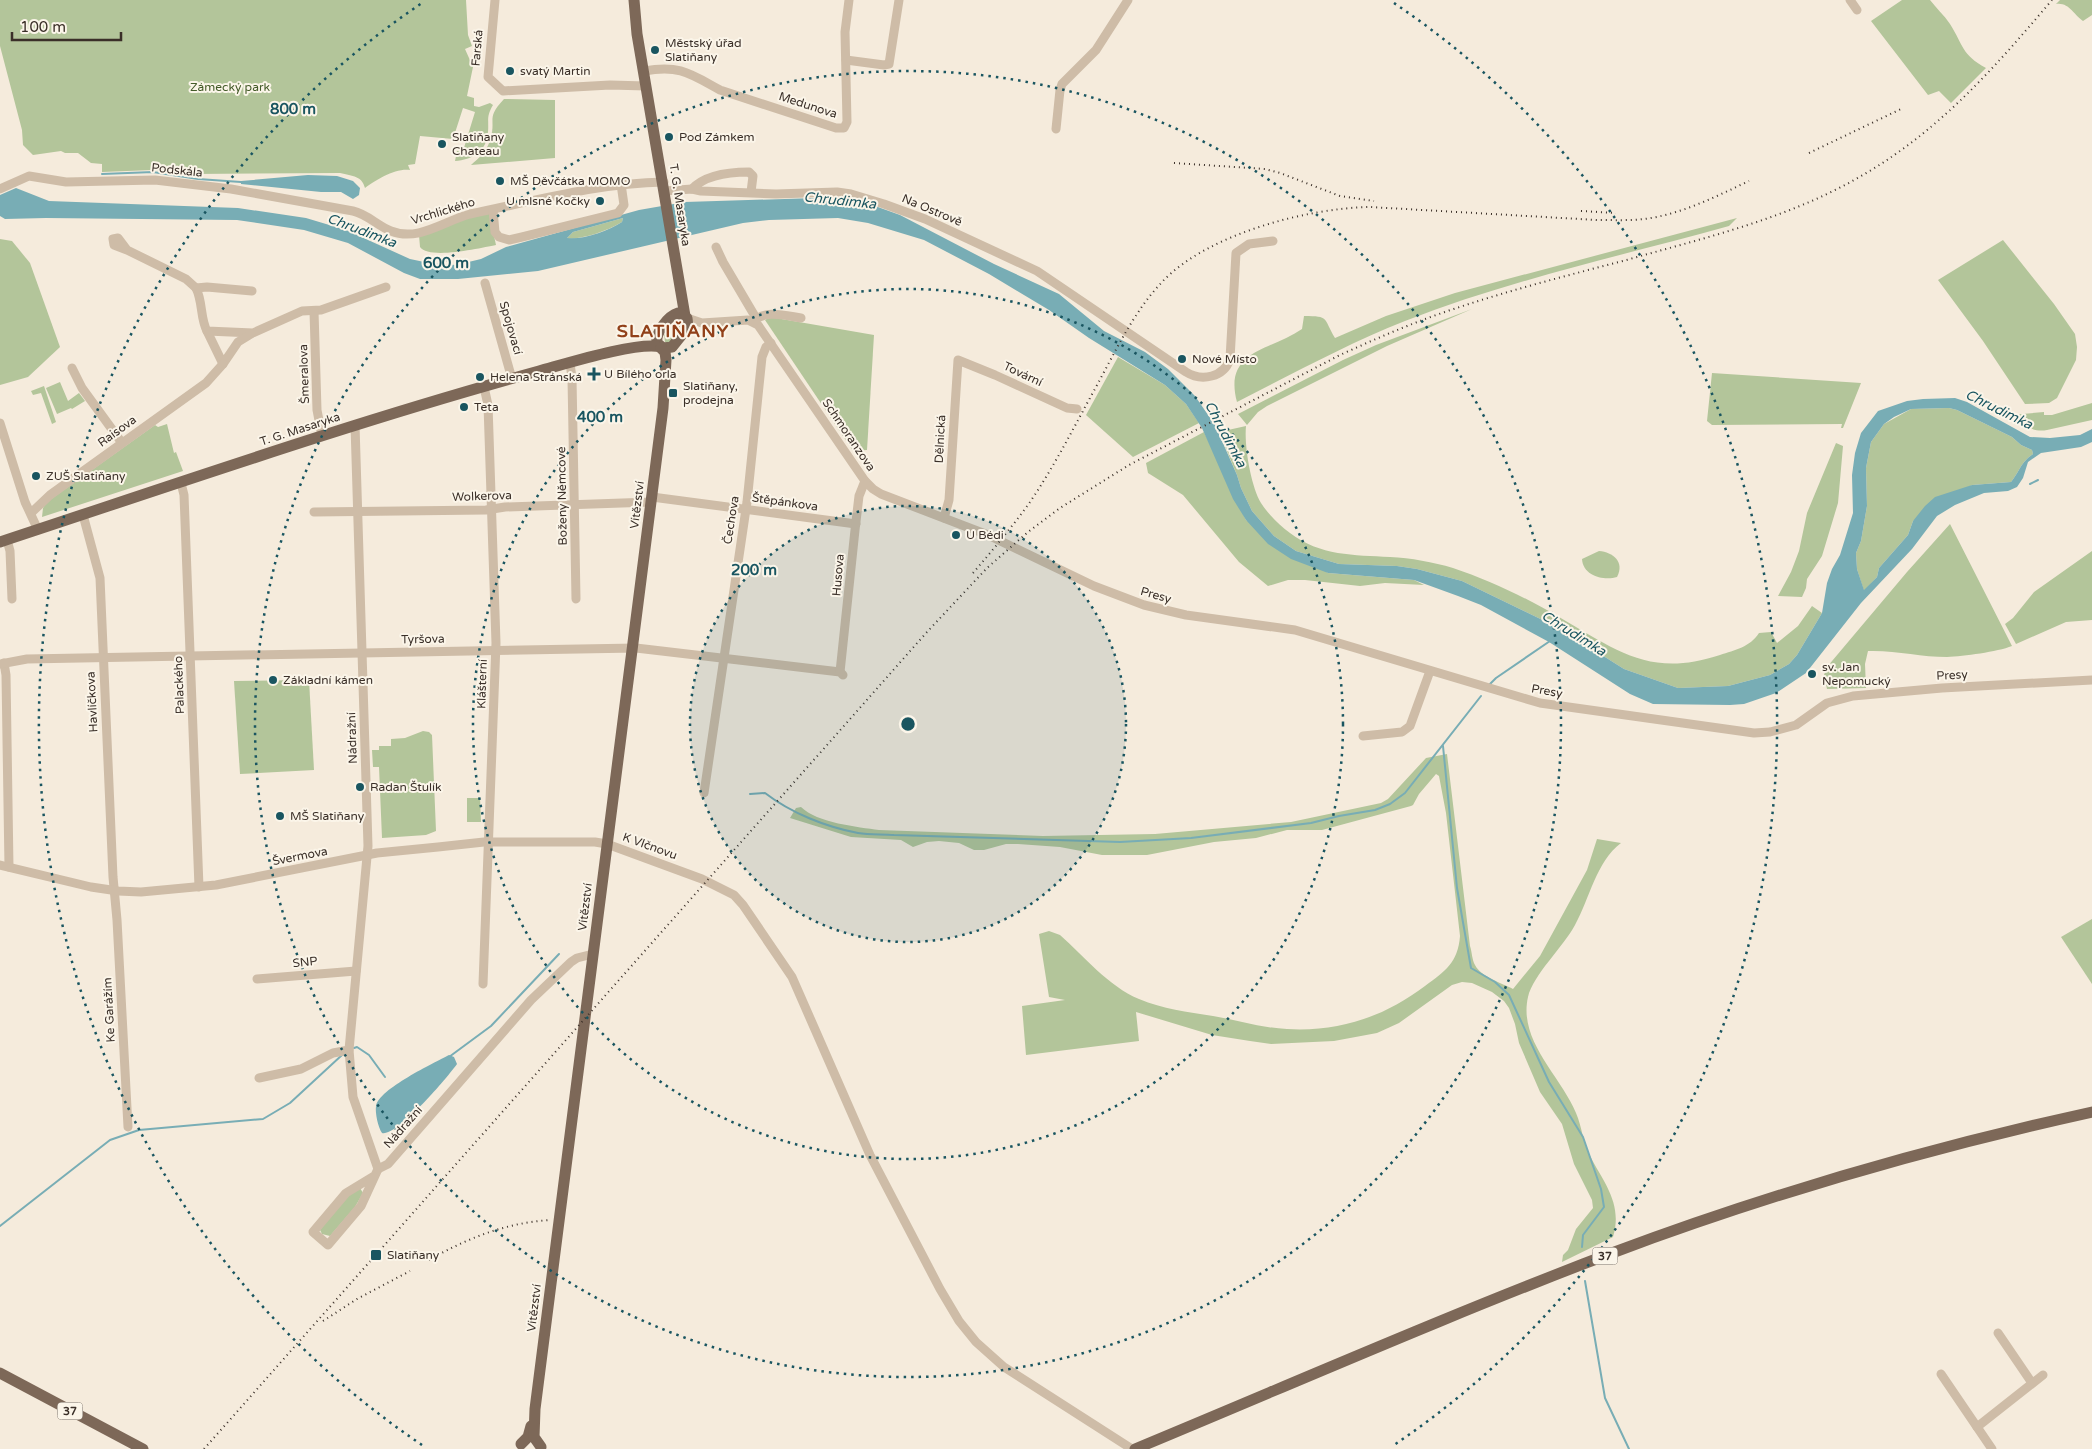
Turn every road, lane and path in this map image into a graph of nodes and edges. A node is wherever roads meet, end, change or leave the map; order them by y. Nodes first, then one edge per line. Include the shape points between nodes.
1 (495, 0) edge
2 (634, 0) edge
3 (849, 0) edge
4 (899, 0) edge
5 (1128, 0) edge
6 (1850, 0) edge
7 (1857, 10) dead end
8 (846, 60) junction
9 (644, 72) junction
10 (646, 86) junction
11 (1056, 129) dead end
12 (621, 184) junction
13 (0, 189) edge
14 (692, 189) junction
15 (665, 190) junction
16 (751, 192) junction
17 (493, 210) junction
18 (353, 211) joint
19 (1274, 241) dead end
20 (716, 247) dead end
21 (128, 250) dead end
22 (676, 267) junction
23 (485, 283) dead end
24 (196, 288) junction
25 (386, 288) dead end
26 (252, 291) dead end
27 (314, 311) junction
28 (671, 317) junction
29 (686, 317) junction
30 (801, 318) dead end
31 (755, 320) junction
32 (723, 322) junction
33 (662, 328) junction
34 (206, 331) junction
35 (253, 333) junction
36 (680, 338) junction
37 (771, 343) junction
38 (661, 347) junction
39 (612, 352) junction
40 (958, 360) joint
41 (570, 363) junction
42 (72, 368) dead end
43 (220, 368) junction
44 (512, 379) junction
45 (484, 387) junction
46 (663, 408) junction
47 (1077, 410) dead end
48 (0, 423) edge
49 (355, 425) junction
50 (322, 436) junction
51 (122, 443) junction
52 (864, 481) junction
53 (181, 483) junction
54 (651, 499) junction
55 (574, 505) junction
56 (492, 509) junction
57 (745, 509) junction
58 (357, 511) junction
59 (314, 512) dead end
60 (31, 513) junction
61 (83, 515) junction
62 (944, 518) junction
63 (856, 524) junction
64 (38, 530) junction
65 (4, 541) edge
66 (1011, 546) joint
67 (12, 599) dead end
68 (576, 599) dead end
69 (632, 648) junction
70 (496, 652) junction
71 (361, 653) junction
72 (190, 656) junction
73 (103, 658) junction
74 (723, 658) junction
75 (2, 663) edge
76 (1430, 671) junction
77 (842, 674) joint
78 (2092, 680) edge
79 (1363, 736) dead end
80 (704, 793) dead end
81 (488, 842) junction
82 (607, 844) junction
83 (368, 856) junction
84 (5, 866) edge
85 (198, 887) junction
86 (114, 891) junction
87 (593, 954) junction
88 (356, 971) junction
89 (257, 979) dead end
90 (483, 984) dead end
91 (349, 1050) junction
92 (259, 1078) dead end
93 (2092, 1112) edge
94 (128, 1127) dead end
95 (376, 1173) junction
96 (1998, 1333) dead end
97 (0, 1373) edge
98 (1941, 1374) dead end
99 (2043, 1375) dead end
100 (2032, 1384) junction
101 (535, 1409) junction
102 (1977, 1427) junction
103 (517, 1446) edge
104 (542, 1448) edge
105 (142, 1449) edge
106 (1133, 1449) edge
107 (1992, 1449) edge

1 - 10 street, Farská via 488,76 504,91
2 - 9 main road, T. G. Masaryka
3 - 8 street, Medunova
4 - 8 street via 889,64
5 - 11 street via 1096,50 1061,87
6 - 7 street
8 - 9 street, Medunova via 847,122 843,129 720,90 680,70
9 - 10 main road, T. G. Masaryka
10 - 15 main road, T. G. Masaryka
12 - 15 street, Vrchlického
12 - 17 street, Vrchlického
12 - 17 street via 624,205 618,213 509,240 499,238
13 - 18 street, Podskála via 27,177 66,182 156,180 237,190
14 - 15 street, Na Ostrově
14 - 16 street, Na Ostrově
14 - 16 street, Na Ostrově via 708,178 749,172 753,176
15 - 22 main road, T. G. Masaryka
16 - 19 street, Na Ostrově via 837,192 862,197 925,220 1038,271 1186,372 1205,378 1223,370 1230,359 1236,253 1249,244
17 - 18 street, Vrchlického via 462,216 427,231 405,235 386,229
20 - 31 street
21 - 24 street via 186,279
22 - 28 main road, T. G. Masaryka via 676,304
22 - 29 main road, T. G. Masaryka
23 - 44 street, Spojovací
24 - 26 street
24 - 34 street
25 - 27 street
27 - 35 street via 300,312
27 - 50 street, Šmeralova via 317,410
28 - 29 main road via 678,314
28 - 33 main road, T. G. Masaryka
29 - 32 street via 700,322
29 - 36 main road, T. G. Masaryka via 688,328
30 - 31 street via 771,315
31 - 32 street
31 - 37 street, Schmoranzova
32 - 36 street via 696,328
33 - 38 main road via 656,340
33 - 39 main road, T. G. Masaryka via 652,336
34 - 35 street
34 - 43 street
35 - 43 street, Raisova via 238,342
36 - 38 main road, T. G. Masaryka via 670,349
36 - 46 main road, Vítězství via 673,355
37 - 52 street, Schmoranzova
37 - 57 street, Čechova via 762,356
38 - 39 main road, T. G. Masaryka
38 - 46 main road, Vítězství via 666,360
39 - 41 main road, T. G. Masaryka
40 - 47 street, Tovární
40 - 62 street, Dělnická via 949,500
41 - 44 main road, T. G. Masaryka
41 - 55 street, Boženy Němcové
42 - 51 street via 82,388
43 - 51 street, Raisova via 206,383
44 - 45 main road, T. G. Masaryka
45 - 49 main road, T. G. Masaryka
45 - 56 street, Klášterní via 488,404
46 - 54 main road, Vítězství
48 - 60 street
49 - 50 main road, T. G. Masaryka
49 - 58 street, Nádražní
50 - 53 main road, T. G. Masaryka
51 - 60 street, Raisova via 50,495
52 - 62 street, Schmoranzova via 880,494
52 - 63 street, Husova
53 - 61 main road, T. G. Masaryka
53 - 72 street, Palackého
54 - 55 street, Wolkerova
54 - 57 street, Štěpánkova
54 - 69 main road, Vítězství
55 - 56 street, Wolkerova
55 - 68 street, Boženy Němcové
56 - 58 street, Wolkerova
56 - 70 street, Klášterní
57 - 63 street, Štěpánkova
57 - 74 street, Čechova
58 - 59 street, Wolkerova
58 - 71 street, Nádražní
60 - 64 street
61 - 64 main road, T. G. Masaryka
61 - 73 street, Havlíčkova via 99,572
62 - 66 street, Schmoranzova
63 - 77 street, Husova
64 - 65 main road, T. G. Masaryka
65 - 67 street via 10,551
66 - 76 street, Presy via 1094,586 1144,605 1186,615 1295,630
69 - 70 street, Tyršova
69 - 74 street, Tyršova
69 - 82 main road, Vítězství
70 - 71 street, Tyršova
70 - 81 street, Klášterní
71 - 72 street, Tyršova
71 - 83 street, Nádražní
72 - 73 street, Tyršova
72 - 85 street, Palackého
73 - 75 street, Tyršova via 27,659
73 - 86 street, Havlíčkova
74 - 77 street, Tyršova
74 - 80 street, Čechova
75 - 84 street via 6,675
76 - 78 street, Presy via 1540,704 1754,733 1796,725 1827,703 1853,696
76 - 79 street via 1406,730
81 - 82 street, Švermova
81 - 83 street, Švermova
81 - 90 street, Klášterní
82 - 87 main road, Vítězství
82 - 106 street, K Vlčnovu via 707,881 737,898 786,966 870,1155 940,1290 960,1321 976,1342 1004,1367
83 - 85 street, Švermova
83 - 88 street, Nádražní
84 - 86 street, Švermova
85 - 86 street, Švermova
86 - 94 street, Ke Garážím
87 - 95 street, Nádražní via 577,958 542,989 388,1164
87 - 101 main road, Vítězství
88 - 89 street, SNP
88 - 91 street, Nádražní
91 - 92 street via 333,1053 301,1069
91 - 95 street, Nádražní via 353,1098
93 - 106 main road, 37 via 1911,1156 1696,1223 1508,1294
95 - 95 street, Nádražní via 346,1193 313,1232 328,1245 361,1206
96 - 100 street
97 - 105 main road, 37
98 - 102 street
99 - 100 street
100 - 102 street
101 - 103 main road via 528,1437
101 - 104 main road via 534,1437
102 - 107 street
103 - 104 main road via 533,1443

